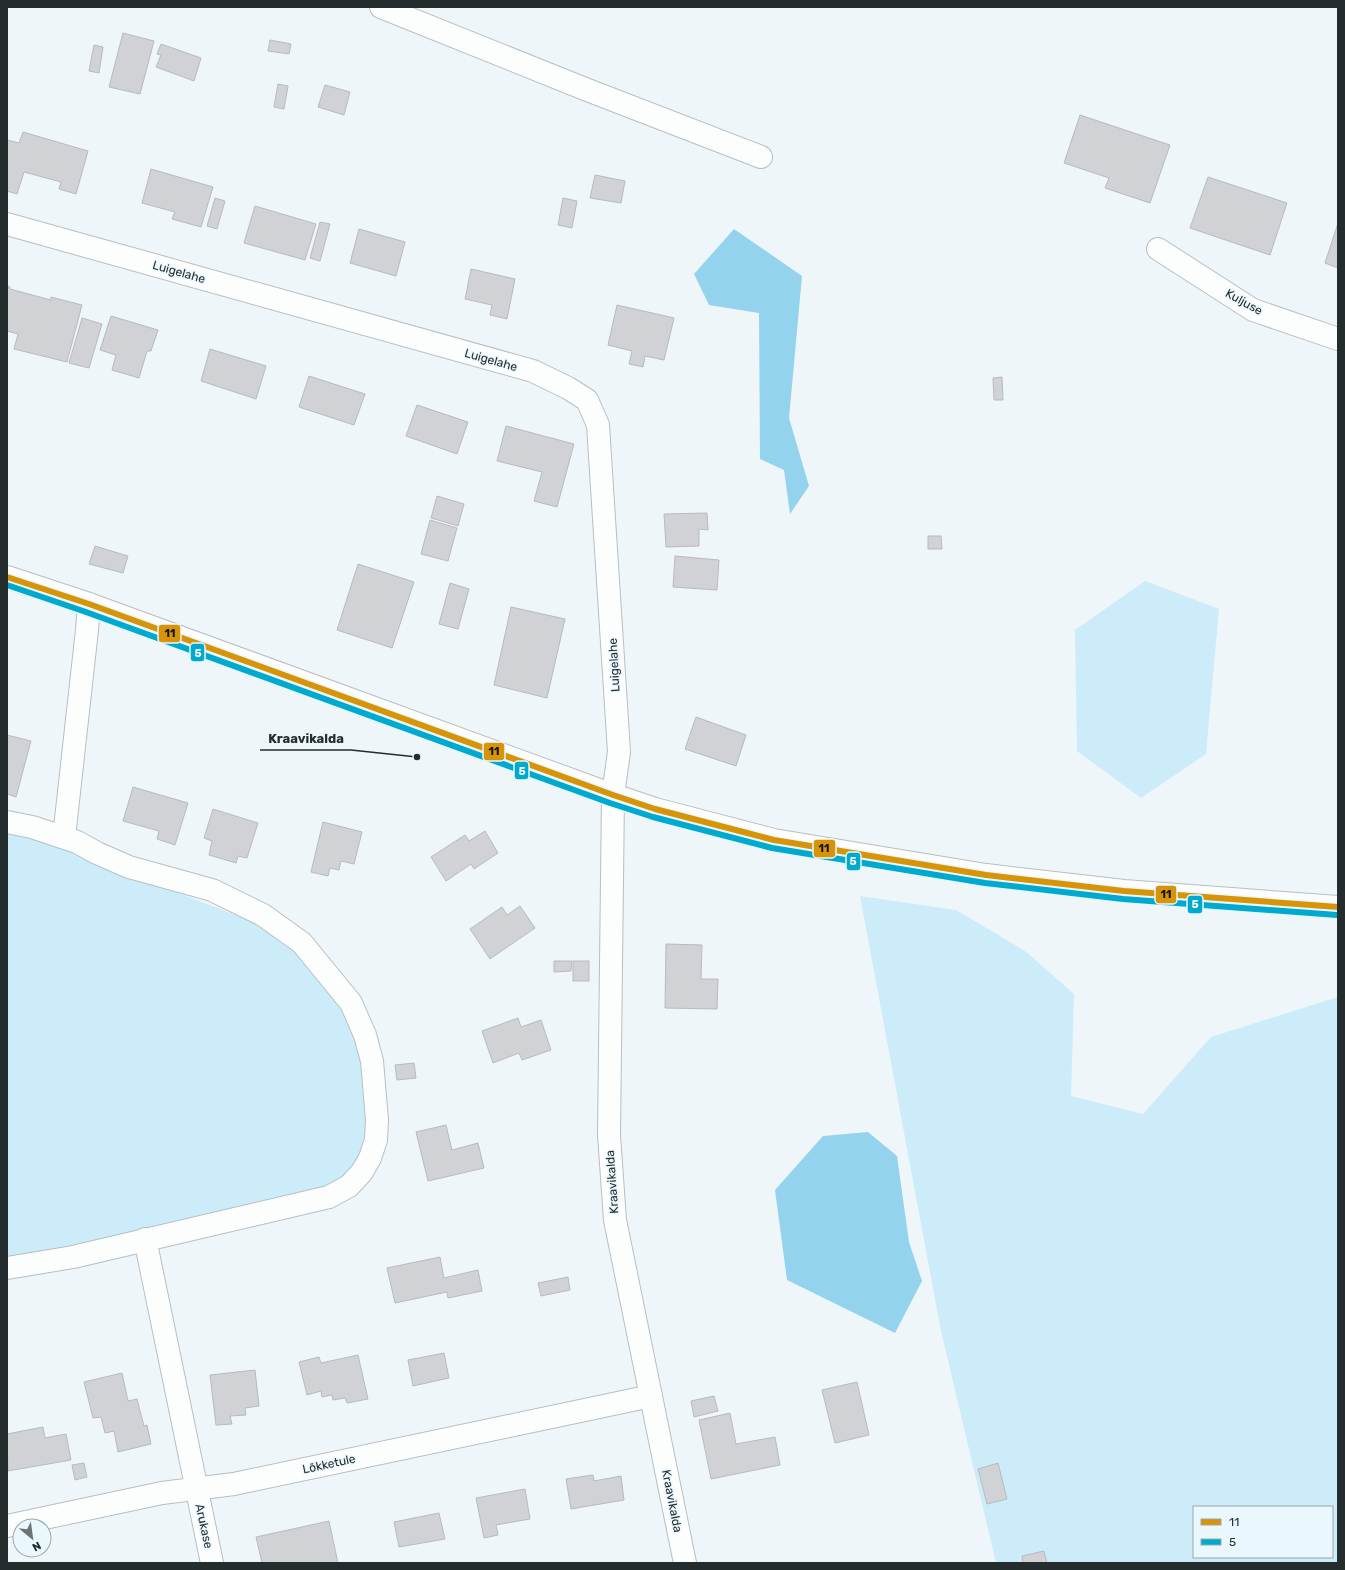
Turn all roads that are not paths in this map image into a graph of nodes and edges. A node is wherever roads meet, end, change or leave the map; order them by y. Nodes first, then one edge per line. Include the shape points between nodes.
1 (381, 7) edge
2 (761, 157) dead end
3 (7, 224) edge
4 (1158, 249) dead end
5 (1338, 339) edge
6 (7, 577) edge
7 (89, 604) junction
8 (612, 795) junction
9 (7, 822) edge
10 (64, 837) junction
11 (1338, 907) edge
12 (145, 1239) junction
13 (7, 1268) edge
14 (651, 1396) junction
15 (195, 1489) junction
16 (7, 1526) edge
17 (212, 1563) edge
18 (685, 1563) edge

1 - 2 street
3 - 8 street, Luigelahe via 533,371 587,400 598,425 605,514 619,752
4 - 5 street, Kuljuse via 1253,310
6 - 7 street
7 - 8 street
7 - 10 street
8 - 11 street via 774,840 986,875 1124,891
8 - 14 street, Kraavikalda via 609,1135 615,1220
9 - 10 street via 32,826
10 - 12 street via 129,867 212,890 263,915 302,943 351,1003 365,1035 372,1061 377,1120 376,1140 362,1172 349,1186 329,1197
12 - 13 street via 73,1257
12 - 15 street, Arukase
14 - 15 street, Lõkketule via 234,1484
14 - 18 street, Kraavikalda
15 - 16 street, Lõkketule via 162,1493
15 - 17 street, Arukase

